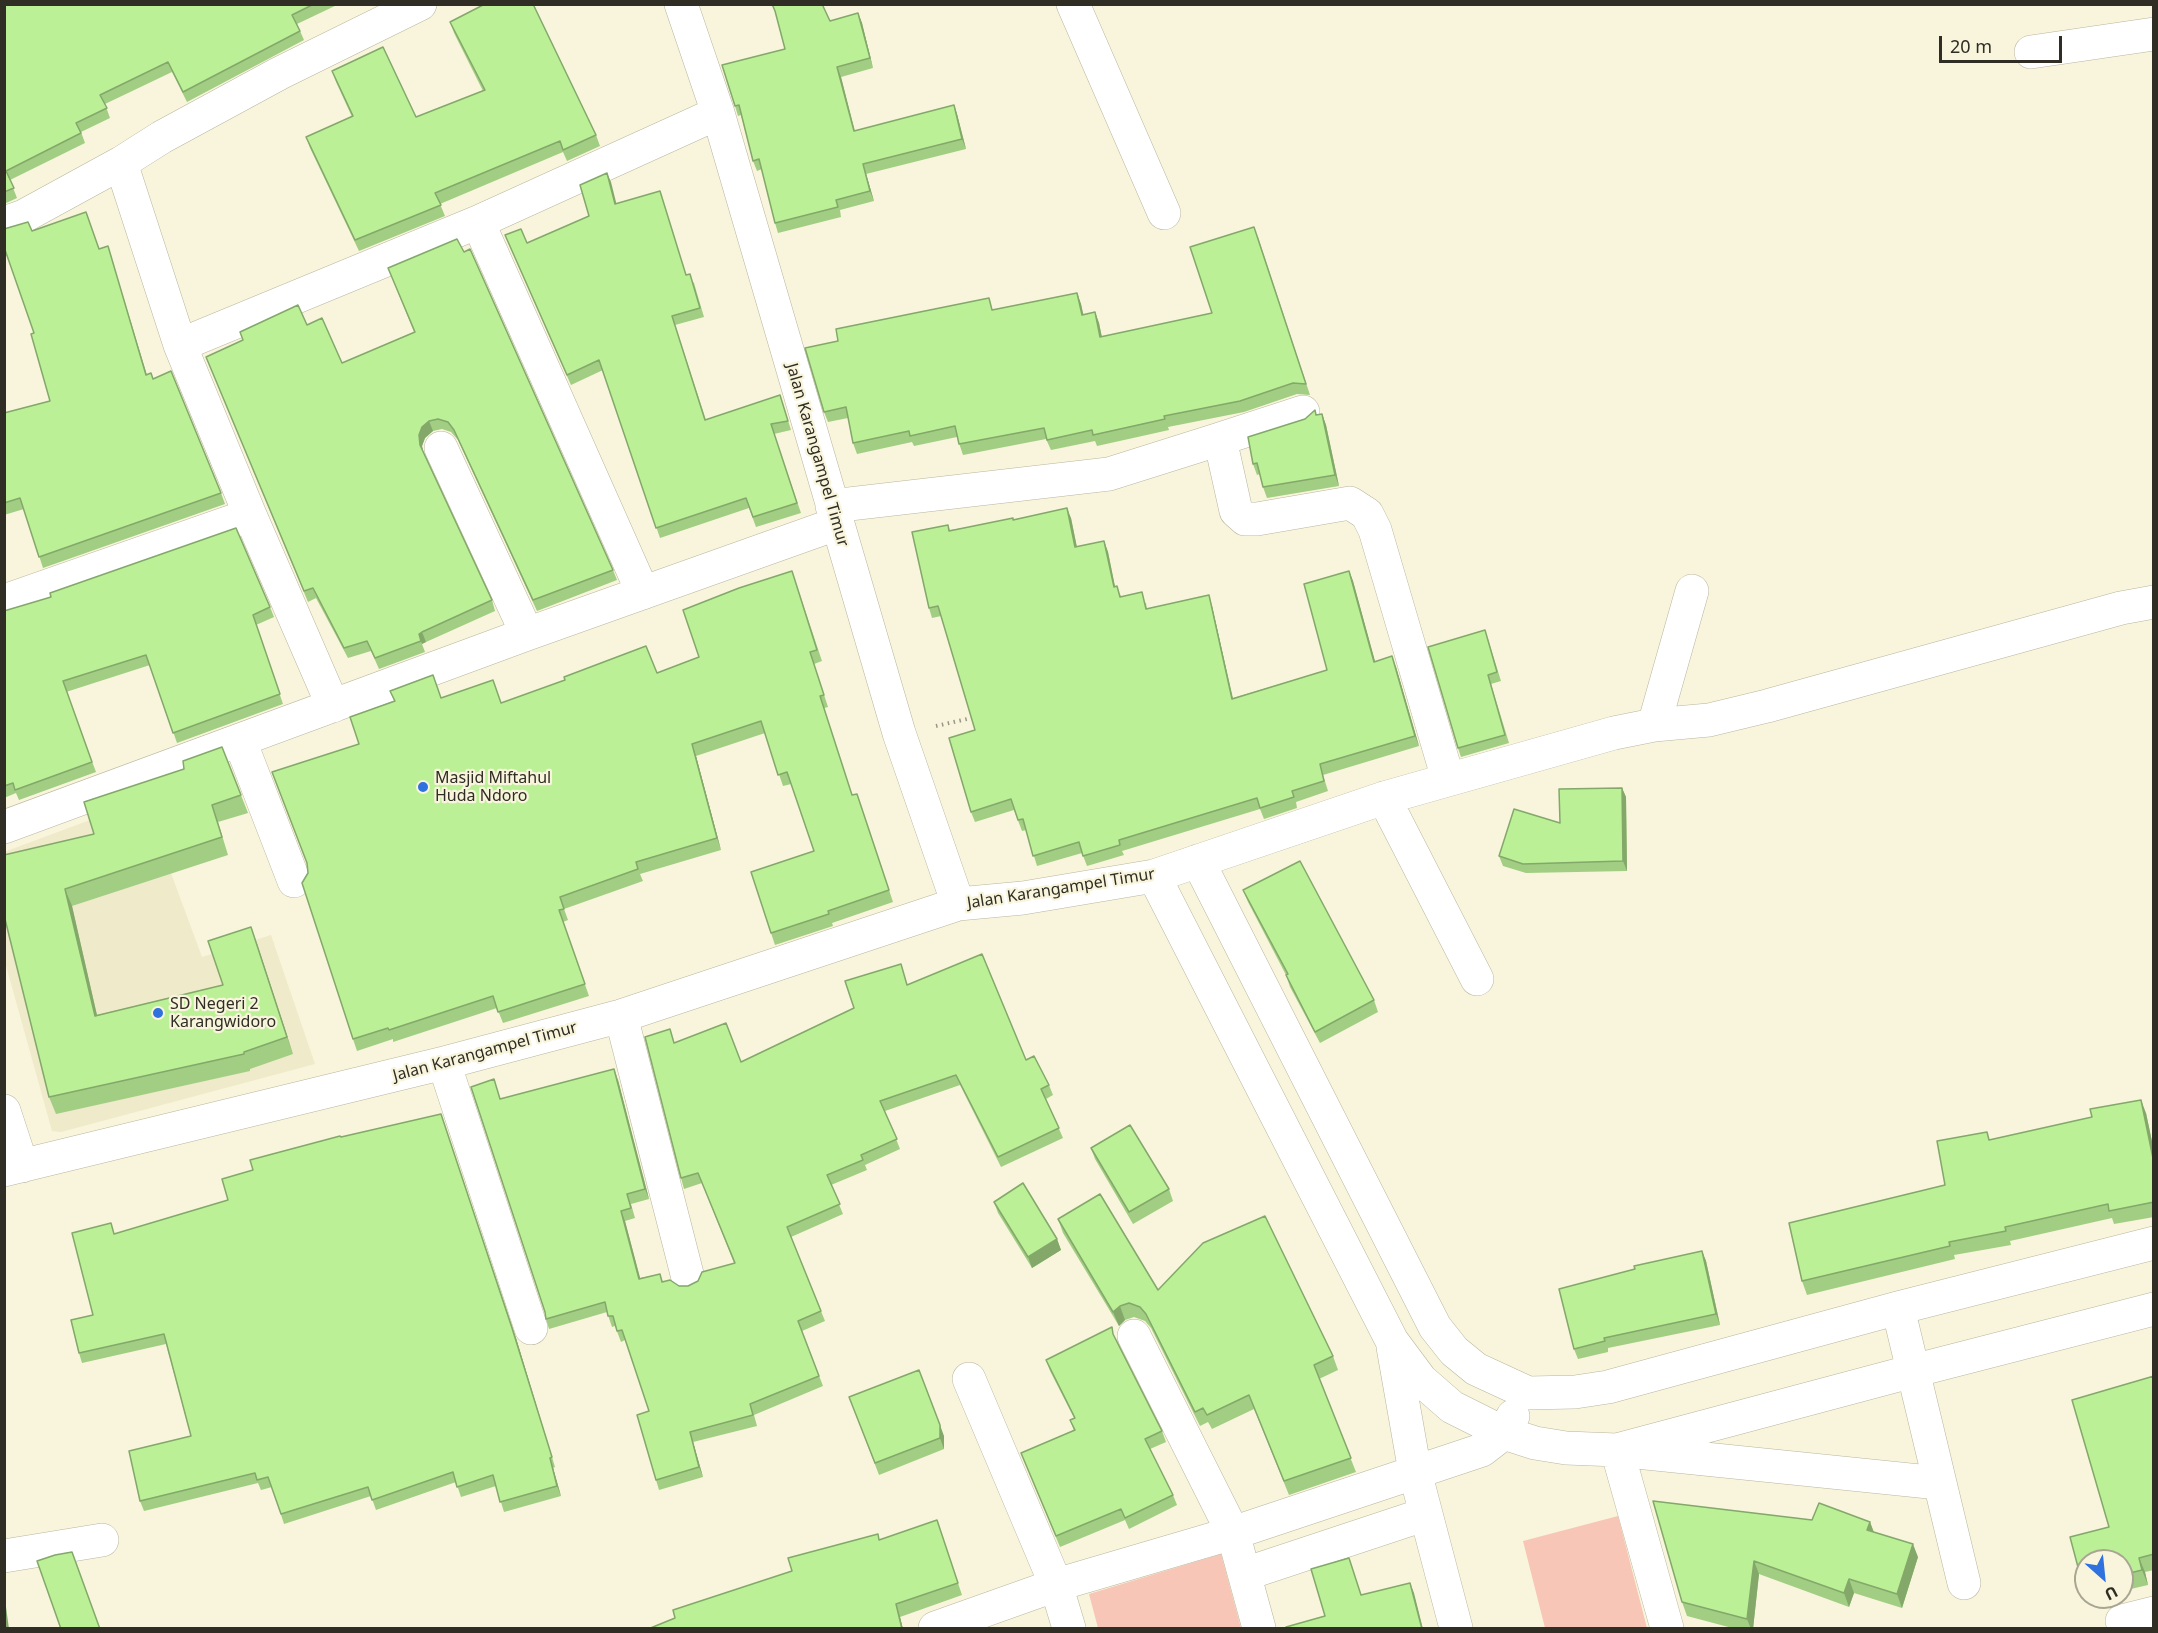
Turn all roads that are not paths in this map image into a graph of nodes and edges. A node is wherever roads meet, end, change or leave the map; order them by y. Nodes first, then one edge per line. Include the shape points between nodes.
1 (420, 4) edge
2 (681, 4) edge
3 (1073, 4) edge
4 (385, 12) edge
5 (2154, 34) edge
6 (2031, 52) dead end
7 (718, 113) junction
8 (121, 163) junction
9 (1164, 213) dead end
10 (478, 222) junction
11 (4, 223) edge
12 (180, 345) junction
13 (1303, 412) dead end
14 (1220, 439) junction
15 (441, 448) dead end
16 (250, 515) junction
17 (834, 515) junction
18 (1692, 591) dead end
19 (643, 593) junction
20 (4, 601) edge
21 (2154, 602) edge
22 (527, 634) junction
23 (333, 706) junction
24 (1654, 725) junction
25 (240, 741) junction
26 (1448, 779) junction
27 (1384, 798) junction
28 (4, 827) edge
29 (1198, 861) junction
30 (1154, 876) junction
31 (294, 881) dead end
32 (958, 904) junction
33 (1477, 979) dead end
34 (621, 1016) junction
35 (444, 1064) junction
36 (4, 1111) edge
37 (13, 1168) edge
38 (2154, 1243) edge
39 (688, 1278) dead end
40 (1898, 1308) junction
41 (2154, 1310) edge
42 (531, 1328) dead end
43 (1134, 1336) dead end
44 (1392, 1341) junction
45 (1913, 1371) junction
46 (969, 1379) dead end
47 (1528, 1393) junction
48 (1504, 1432) junction
49 (1617, 1450) junction
50 (1415, 1472) junction
51 (1939, 1483) junction
52 (1426, 1514) junction
53 (1233, 1533) junction
54 (102, 1540) dead end
55 (4, 1556) edge
56 (1245, 1574) junction
57 (1964, 1583) dead end
58 (1056, 1585) junction
59 (2154, 1612) edge
60 (2122, 1621) dead end
61 (935, 1629) edge
62 (1068, 1629) edge
63 (1259, 1629) edge
64 (1456, 1629) edge
65 (1668, 1629) edge

1 - 4 street
2 - 7 street, Jalan Karangampel Timur
3 - 9 street
4 - 8 street
5 - 6 street
7 - 10 street
7 - 17 street, Jalan Karangampel Timur
8 - 11 street
8 - 12 street
10 - 12 street
10 - 19 street
12 - 16 street
13 - 14 street
14 - 17 street via 1109,474 857,505
14 - 26 street via 1236,511 1245,519 1350,503 1367,514
15 - 22 street
16 - 20 street
16 - 23 street
17 - 19 street
17 - 32 street, Jalan Karangampel Timur via 899,733
18 - 24 street
19 - 22 street
21 - 24 street, Jalan Karangampel Timur via 1744,712
22 - 23 street
23 - 25 street
24 - 26 street, Jalan Karangampel Timur via 1614,732
25 - 28 street
25 - 31 street
26 - 27 street, Jalan Karangampel Timur
27 - 29 street, Jalan Karangampel Timur
27 - 33 street
29 - 30 street, Jalan Karangampel Timur
29 - 47 street via 1435,1327 1454,1351 1476,1369
30 - 32 street, Jalan Karangampel Timur via 1023,898
30 - 44 street
32 - 34 street, Jalan Karangampel Timur
34 - 35 street, Jalan Karangampel Timur
34 - 39 street
35 - 37 street, Jalan Karangampel Timur
35 - 42 street
36 - 37 street
38 - 40 street
40 - 45 street
40 - 47 street via 1608,1387
41 - 45 street
43 - 53 street
44 - 48 street via 1421,1380 1452,1407
44 - 50 street
45 - 49 street
45 - 51 street
46 - 58 street
47 - 48 street
48 - 49 street via 1566,1448
48 - 50 street via 1482,1450
49 - 51 street
49 - 65 street
50 - 52 street
50 - 53 street
51 - 57 street
52 - 56 street
52 - 64 street
53 - 56 street
53 - 58 street
54 - 55 street
56 - 63 street
58 - 61 street
58 - 62 street
59 - 60 street

